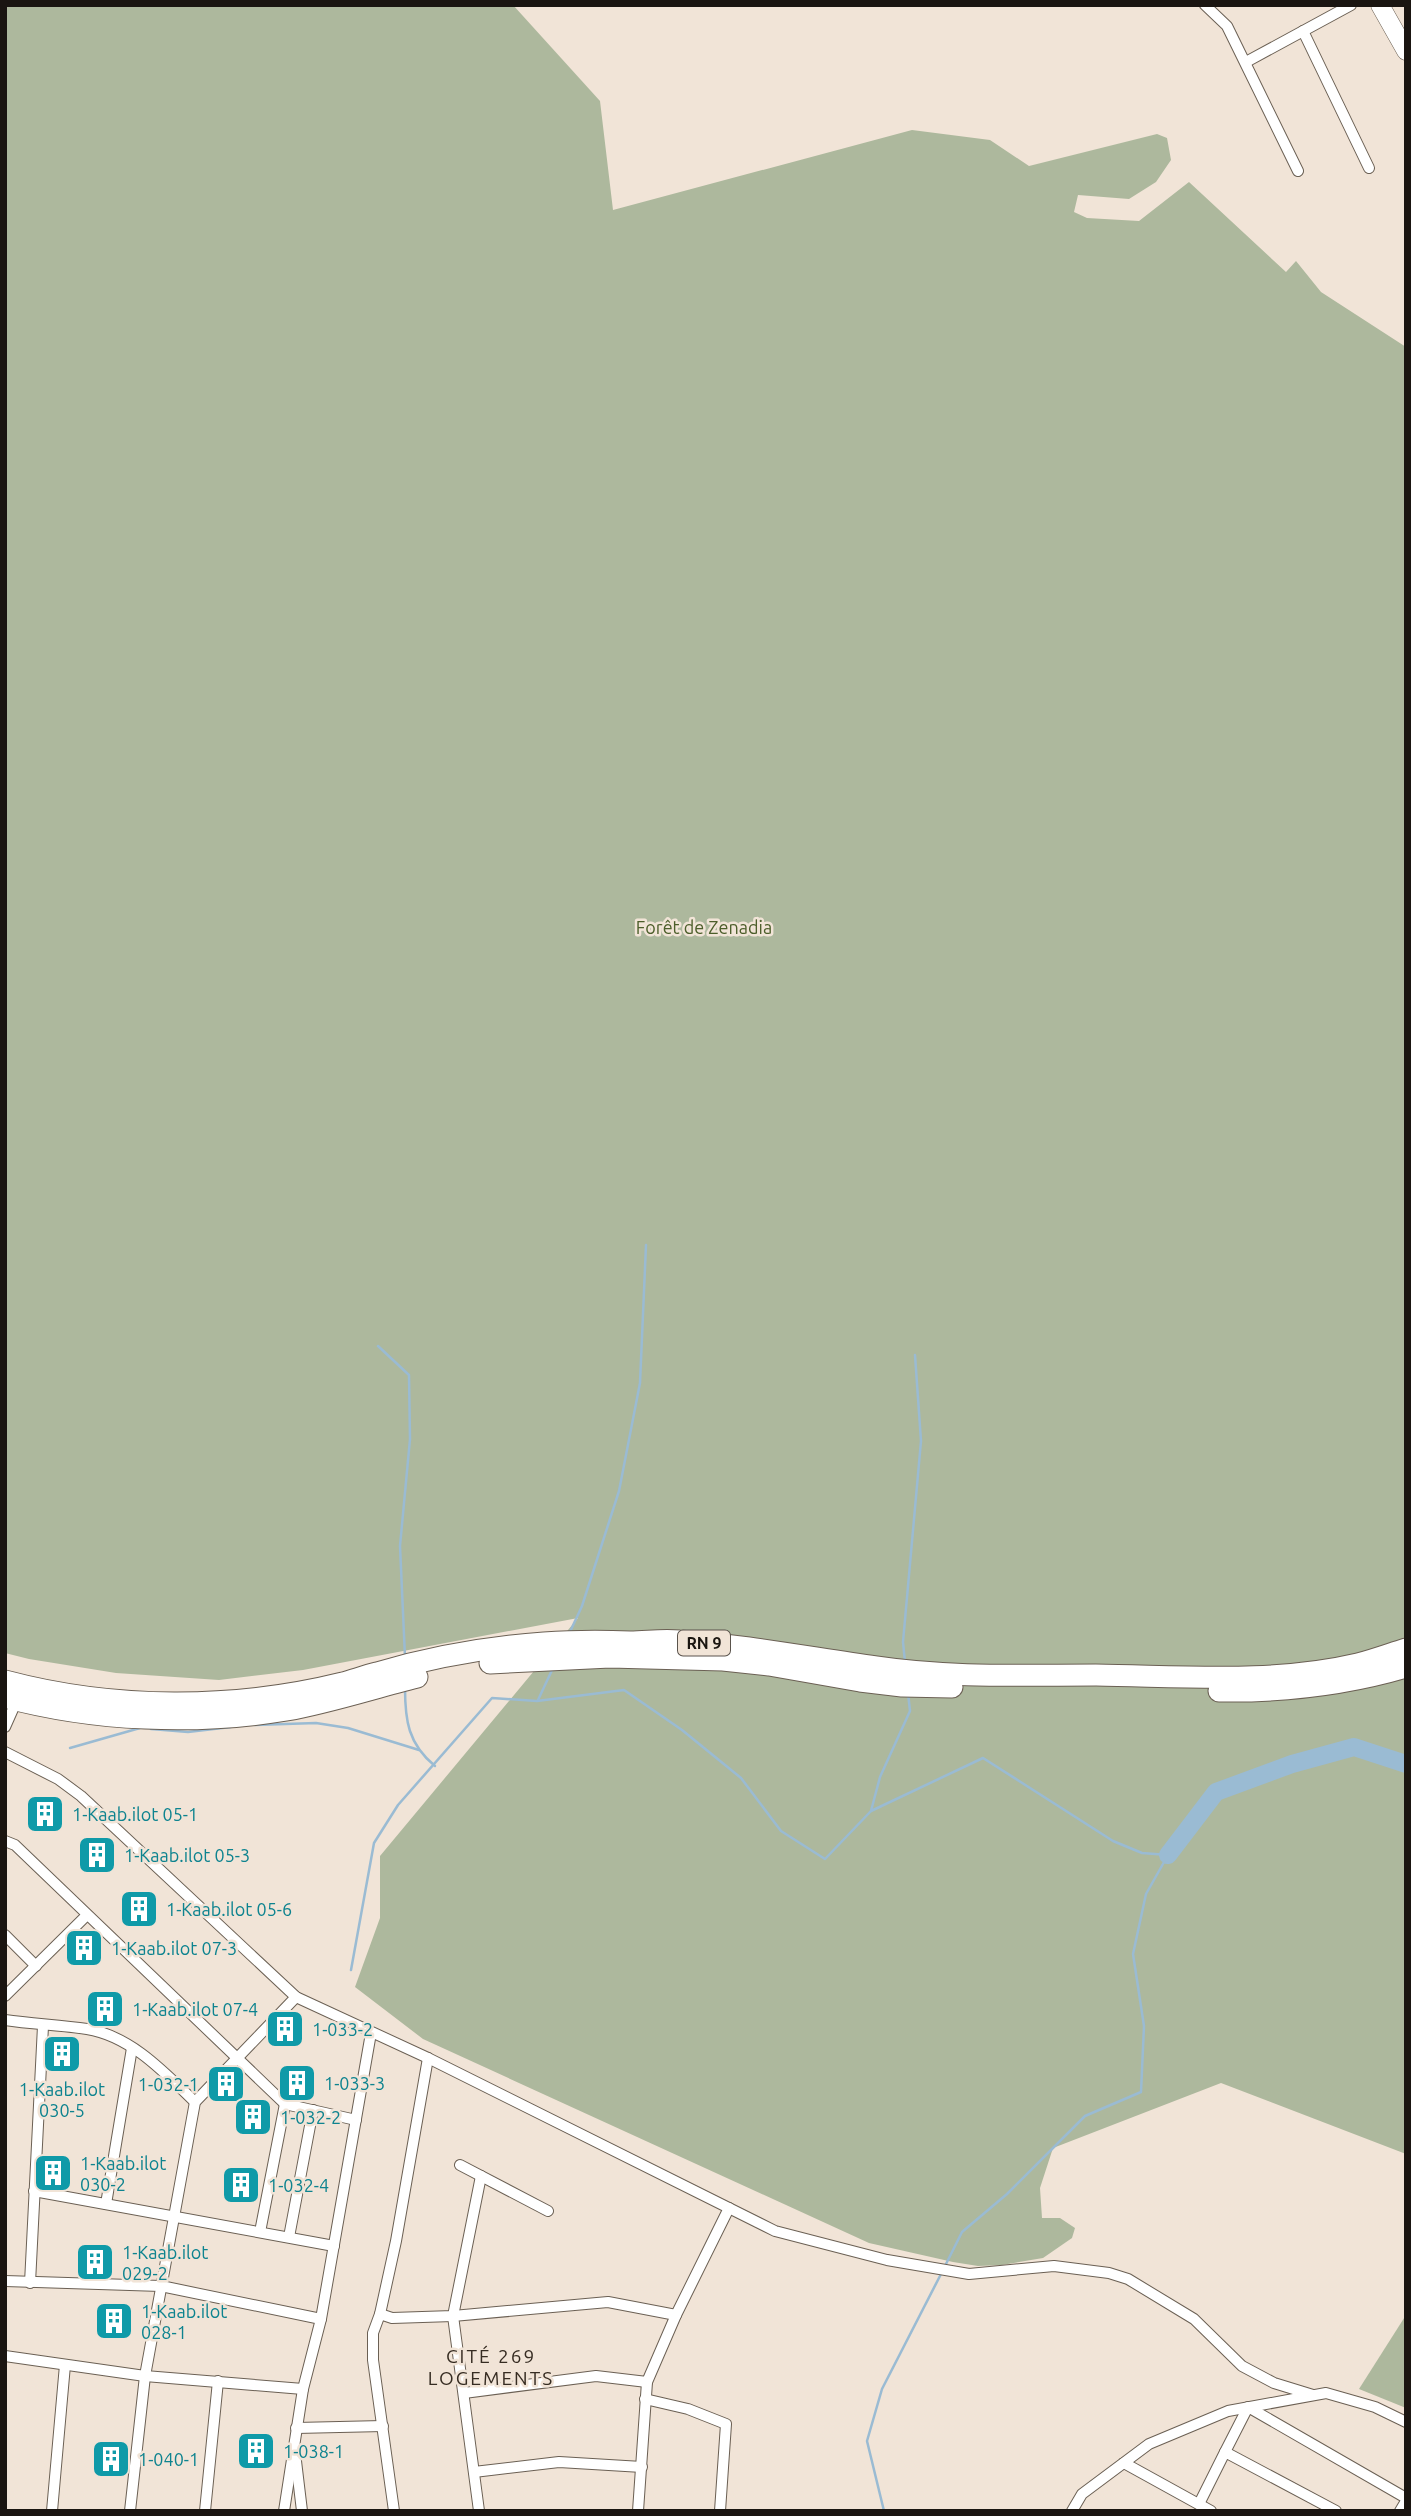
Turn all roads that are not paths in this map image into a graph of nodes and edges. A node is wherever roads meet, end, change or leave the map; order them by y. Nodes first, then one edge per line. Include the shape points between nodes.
1 (1205, 5) edge
2 (1351, 5) edge
3 (1380, 5) edge
4 (1303, 31) junction
5 (1406, 51) edge
6 (1245, 62) junction
7 (1369, 168) dead end
8 (1298, 171) dead end
9 (1406, 1649) edge
10 (1406, 1667) edge
11 (5, 1681) edge
12 (11, 1698) edge
13 (5, 1727) edge
14 (5, 1752) edge
15 (5, 1841) edge
16 (86, 1915) junction
17 (5, 1936) edge
18 (36, 1966) junction
19 (5, 1996) edge
20 (296, 1997) junction
21 (5, 2020) edge
22 (43, 2026) junction
23 (371, 2033) junction
24 (132, 2048) junction
25 (238, 2058) junction
26 (428, 2058) junction
27 (195, 2102) junction
28 (285, 2104) junction
29 (313, 2110) junction
30 (356, 2120) junction
31 (460, 2165) dead end
32 (481, 2176) junction
33 (34, 2191) junction
34 (106, 2204) junction
35 (729, 2208) junction
36 (548, 2211) dead end
37 (175, 2217) junction
38 (260, 2232) junction
39 (289, 2237) junction
40 (334, 2246) junction
41 (5, 2283) edge
42 (30, 2283) junction
43 (161, 2286) junction
44 (380, 2314) junction
45 (676, 2315) junction
46 (453, 2316) junction
47 (321, 2319) junction
48 (5, 2356) edge
49 (65, 2365) junction
50 (145, 2376) junction
51 (218, 2381) junction
52 (647, 2382) junction
53 (303, 2389) junction
54 (464, 2393) junction
55 (1313, 2395) junction
56 (645, 2399) junction
57 (1248, 2406) junction
58 (1406, 2422) edge
59 (383, 2426) junction
60 (296, 2428) junction
61 (294, 2446) junction
62 (1225, 2452) junction
63 (1125, 2463) junction
64 (642, 2467) junction
65 (474, 2472) junction
66 (1406, 2499) edge
67 (1199, 2504) junction
68 (52, 2511) edge
69 (130, 2511) edge
70 (205, 2511) edge
71 (284, 2511) edge
72 (302, 2511) edge
73 (394, 2511) edge
74 (479, 2511) edge
75 (638, 2511) edge
76 (720, 2511) edge
77 (1072, 2511) edge
78 (1211, 2511) edge
79 (1336, 2511) edge
80 (1400, 2511) edge

1 - 6 street via 1227,26
2 - 4 street
3 - 5 main road
4 - 6 street
4 - 7 street
6 - 8 street
9 - 11 highway, RN 9 via 1360,1664 1275,1675 1008,1675 879,1668 675,1640 598,1640 457,1654 343,1683 250,1700 124,1700
10 - 12 highway, RN 9 via 1330,1685 1236,1692 902,1686 769,1665 610,1657 495,1662 321,1703 248,1714 114,1715 41,1707
12 - 13 street
14 - 20 street via 82,1796
15 - 16 street via 15,1845
16 - 18 street
16 - 25 street
17 - 18 street
18 - 19 street
20 - 23 street
20 - 25 street
21 - 22 street
22 - 24 street via 89,2029
22 - 33 street
23 - 26 street
23 - 30 street
24 - 27 street
24 - 34 street
25 - 27 street
25 - 28 street
26 - 35 street
26 - 44 street
27 - 37 street
28 - 29 street
28 - 38 street
29 - 30 street
29 - 39 street
30 - 40 street
31 - 32 street
32 - 36 street
32 - 46 street
33 - 34 street
33 - 42 street
34 - 37 street
35 - 45 street
35 - 55 street via 775,2231 901,2262 969,2274 1054,2266 1128,2279 1194,2319 1242,2366 1274,2383
37 - 38 street
37 - 43 street
38 - 39 street
39 - 40 street
40 - 47 street
41 - 42 street
42 - 43 street
43 - 47 street
43 - 50 street
44 - 46 street via 392,2318
44 - 59 street via 373,2333 373,2360
45 - 46 street via 608,2302
45 - 52 street
46 - 54 street
47 - 53 street
48 - 49 street
49 - 50 street
49 - 68 street
50 - 51 street
50 - 69 street
51 - 53 street
51 - 70 street
52 - 54 street via 596,2376
52 - 56 street
53 - 60 street
54 - 65 street
55 - 57 street
55 - 58 street via 1348,2398
56 - 64 street
56 - 76 street via 726,2424
57 - 62 street
57 - 63 street via 1149,2444
57 - 66 street
59 - 60 street
59 - 73 street
60 - 61 street
61 - 71 street
61 - 72 street
62 - 67 street
62 - 79 street
63 - 67 street
63 - 77 street via 1082,2494
64 - 65 street via 559,2462
64 - 75 street
65 - 74 street
66 - 80 street
67 - 78 street

